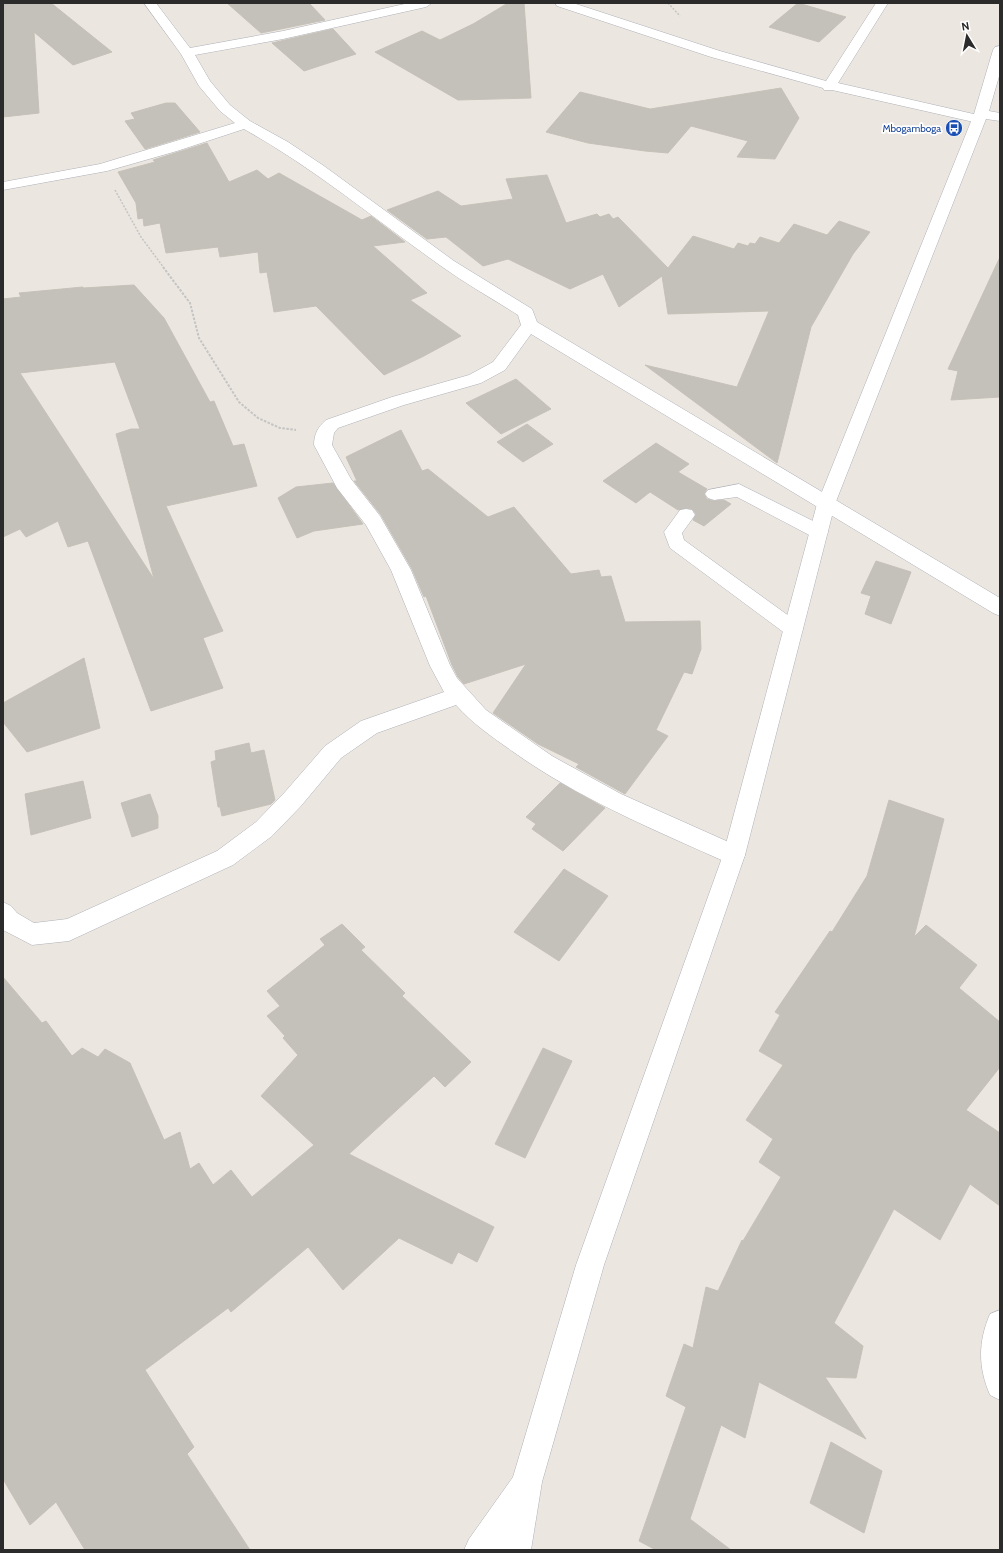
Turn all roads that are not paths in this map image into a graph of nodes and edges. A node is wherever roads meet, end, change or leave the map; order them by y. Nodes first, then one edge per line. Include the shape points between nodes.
1 (150, 3) edge
2 (426, 3) edge
3 (561, 3) edge
4 (882, 3) edge
5 (1000, 50) edge
6 (187, 53) junction
7 (830, 87) junction
8 (986, 117) edge
9 (244, 124) junction
10 (3, 186) edge
11 (529, 325) junction
12 (714, 494) dead end
13 (826, 504) junction
14 (686, 515) dead end
15 (819, 532) junction
16 (1000, 608) edge
17 (793, 629) junction
18 (460, 695) junction
19 (734, 855) junction
20 (3, 913) edge
21 (1000, 1324) edge
22 (1000, 1385) edge
23 (527, 1482) junction
24 (480, 1550) edge
25 (515, 1550) edge

1 - 6 street
2 - 6 street via 283,35
3 - 7 street via 616,23
4 - 7 street
5 - 8 street
6 - 9 street via 204,83 225,108
7 - 8 street via 894,102
8 - 13 street
9 - 10 street via 102,168
9 - 11 street via 283,145 448,264 526,313
11 - 13 street
11 - 18 street via 499,366 487,373 332,424 324,434 323,446 344,483 373,521 401,570 440,666
12 - 15 lane via 739,490
13 - 15 street
13 - 16 street
14 - 17 lane via 673,532 676,543
15 - 17 street
17 - 19 street
18 - 19 street via 478,716 544,762 614,801
18 - 20 street via 370,727 333,752 264,828 225,858 211,865 68,930 32,934 9,922
19 - 23 street via 590,1265
21 - 22 street via 994,1351
23 - 24 street
23 - 25 street

